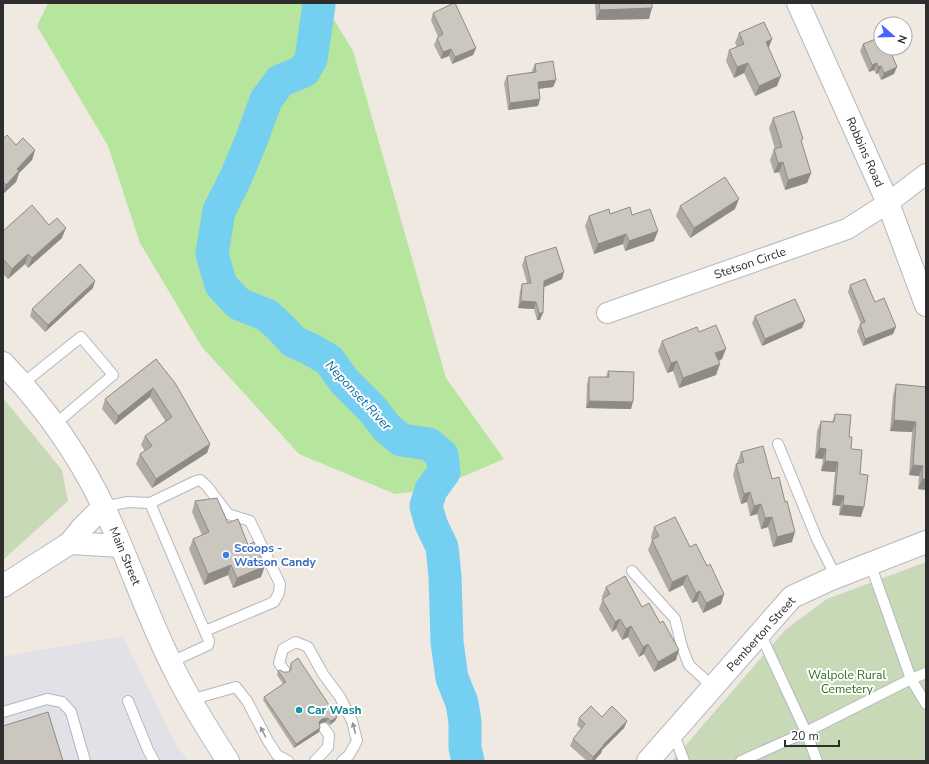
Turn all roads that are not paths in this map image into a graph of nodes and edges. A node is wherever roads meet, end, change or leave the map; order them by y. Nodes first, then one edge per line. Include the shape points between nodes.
1 (798, 3) edge
2 (926, 174) edge
3 (888, 203) junction
4 (926, 305) edge
5 (607, 313) dead end
6 (3, 363) edge
7 (22, 384) junction
8 (54, 425) junction
9 (778, 444) dead end
10 (150, 503) junction
11 (103, 507) junction
12 (926, 542) edge
13 (70, 543) junction
14 (121, 546) junction
15 (870, 563) junction
16 (632, 571) dead end
17 (836, 577) junction
18 (3, 586) edge
19 (205, 631) junction
20 (760, 633) junction
21 (171, 662) junction
22 (284, 670) edge
23 (926, 673) edge
24 (912, 679) junction
25 (713, 687) junction
26 (190, 700) junction
27 (128, 701) dead end
28 (926, 704) edge
29 (3, 712) edge
30 (324, 728) dead end
31 (673, 732) junction
32 (806, 732) junction
33 (148, 750) junction
34 (85, 761) edge
35 (149, 761) edge
36 (154, 761) edge
37 (228, 761) edge
38 (288, 761) edge
39 (316, 761) edge
40 (342, 761) edge
41 (648, 761) edge
42 (684, 761) edge
43 (741, 761) edge
44 (817, 761) edge

1 - 3 street, Robbins Road
2 - 3 street, Stetson Circle
3 - 4 street, Robbins Road
3 - 5 street, Stetson Circle via 847,229
6 - 7 street, Main Street
7 - 8 street, Main Street
7 - 8 lane via 81,337 113,375
8 - 11 street, Main Street via 80,464
9 - 17 lane via 817,539
10 - 11 lane via 128,502
10 - 19 lane
10 - 19 lane via 196,481 204,482 228,514 250,522 280,584 274,602
11 - 13 street
11 - 14 street, Main Street
12 - 15 street, Pemberton Street
13 - 14 street
13 - 18 street
14 - 21 street, Main Street
15 - 17 street, Pemberton Street
15 - 24 lane
16 - 25 lane via 675,619 689,665
17 - 20 street, Pemberton Street via 792,597
19 - 21 lane via 208,646
20 - 25 street, Pemberton Street
20 - 32 lane
21 - 26 street, Main Street
40 -> 22 lane via 357,741 352,721 308,647 296,642 283,649 279,663
23 - 24 lane
24 - 28 lane
24 - 32 lane
25 - 31 street, Pemberton Street
26 - 37 street, Main Street
38 -> 26 lane via 274,750 247,701 236,687
27 - 33 lane
29 - 34 lane via 47,699 62,702 71,712
30 - 39 lane via 329,736 328,747
31 - 41 street, Pemberton Street
31 - 42 lane
32 - 43 lane
32 - 44 lane
33 - 35 lane
33 - 36 lane

